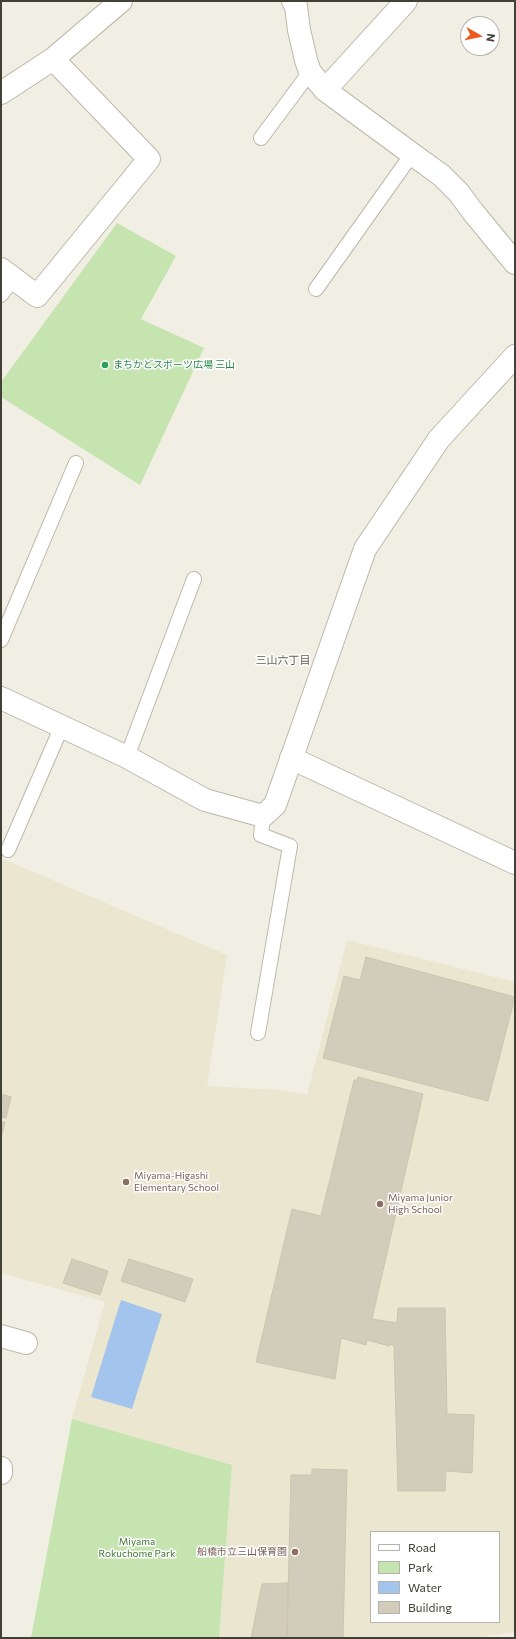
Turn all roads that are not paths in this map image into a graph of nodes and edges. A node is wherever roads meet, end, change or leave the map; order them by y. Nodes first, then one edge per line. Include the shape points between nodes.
1 (121, 1) edge
2 (293, 1) edge
3 (406, 1) edge
4 (52, 59) junction
5 (310, 72) junction
6 (325, 90) junction
7 (1, 93) edge
8 (261, 138) dead end
9 (412, 154) junction
10 (515, 263) edge
11 (5, 281) edge
12 (316, 289) dead end
13 (515, 356) edge
14 (76, 463) dead end
15 (194, 578) dead end
16 (1, 640) edge
17 (1, 698) edge
18 (62, 726) junction
19 (127, 756) junction
20 (291, 758) junction
21 (263, 816) junction
22 (8, 850) dead end
23 (515, 863) edge
24 (258, 1033) dead end
25 (1, 1336) edge
26 (26, 1343) dead end
27 (1, 1468) edge
28 (1, 1474) edge

1 - 4 street
2 - 5 street
3 - 6 street
4 - 7 street
4 - 11 street via 149,159 37,296
5 - 6 street
5 - 8 lane
6 - 9 street
9 - 10 street via 442,175 460,193
9 - 12 lane
13 - 20 street via 439,439 365,549
14 - 16 lane
15 - 19 lane
17 - 18 street
18 - 19 street
18 - 22 lane
19 - 21 street via 206,800
20 - 21 street via 275,805
20 - 23 street
21 - 24 lane via 261,835 290,846
25 - 26 street
27 - 28 street

